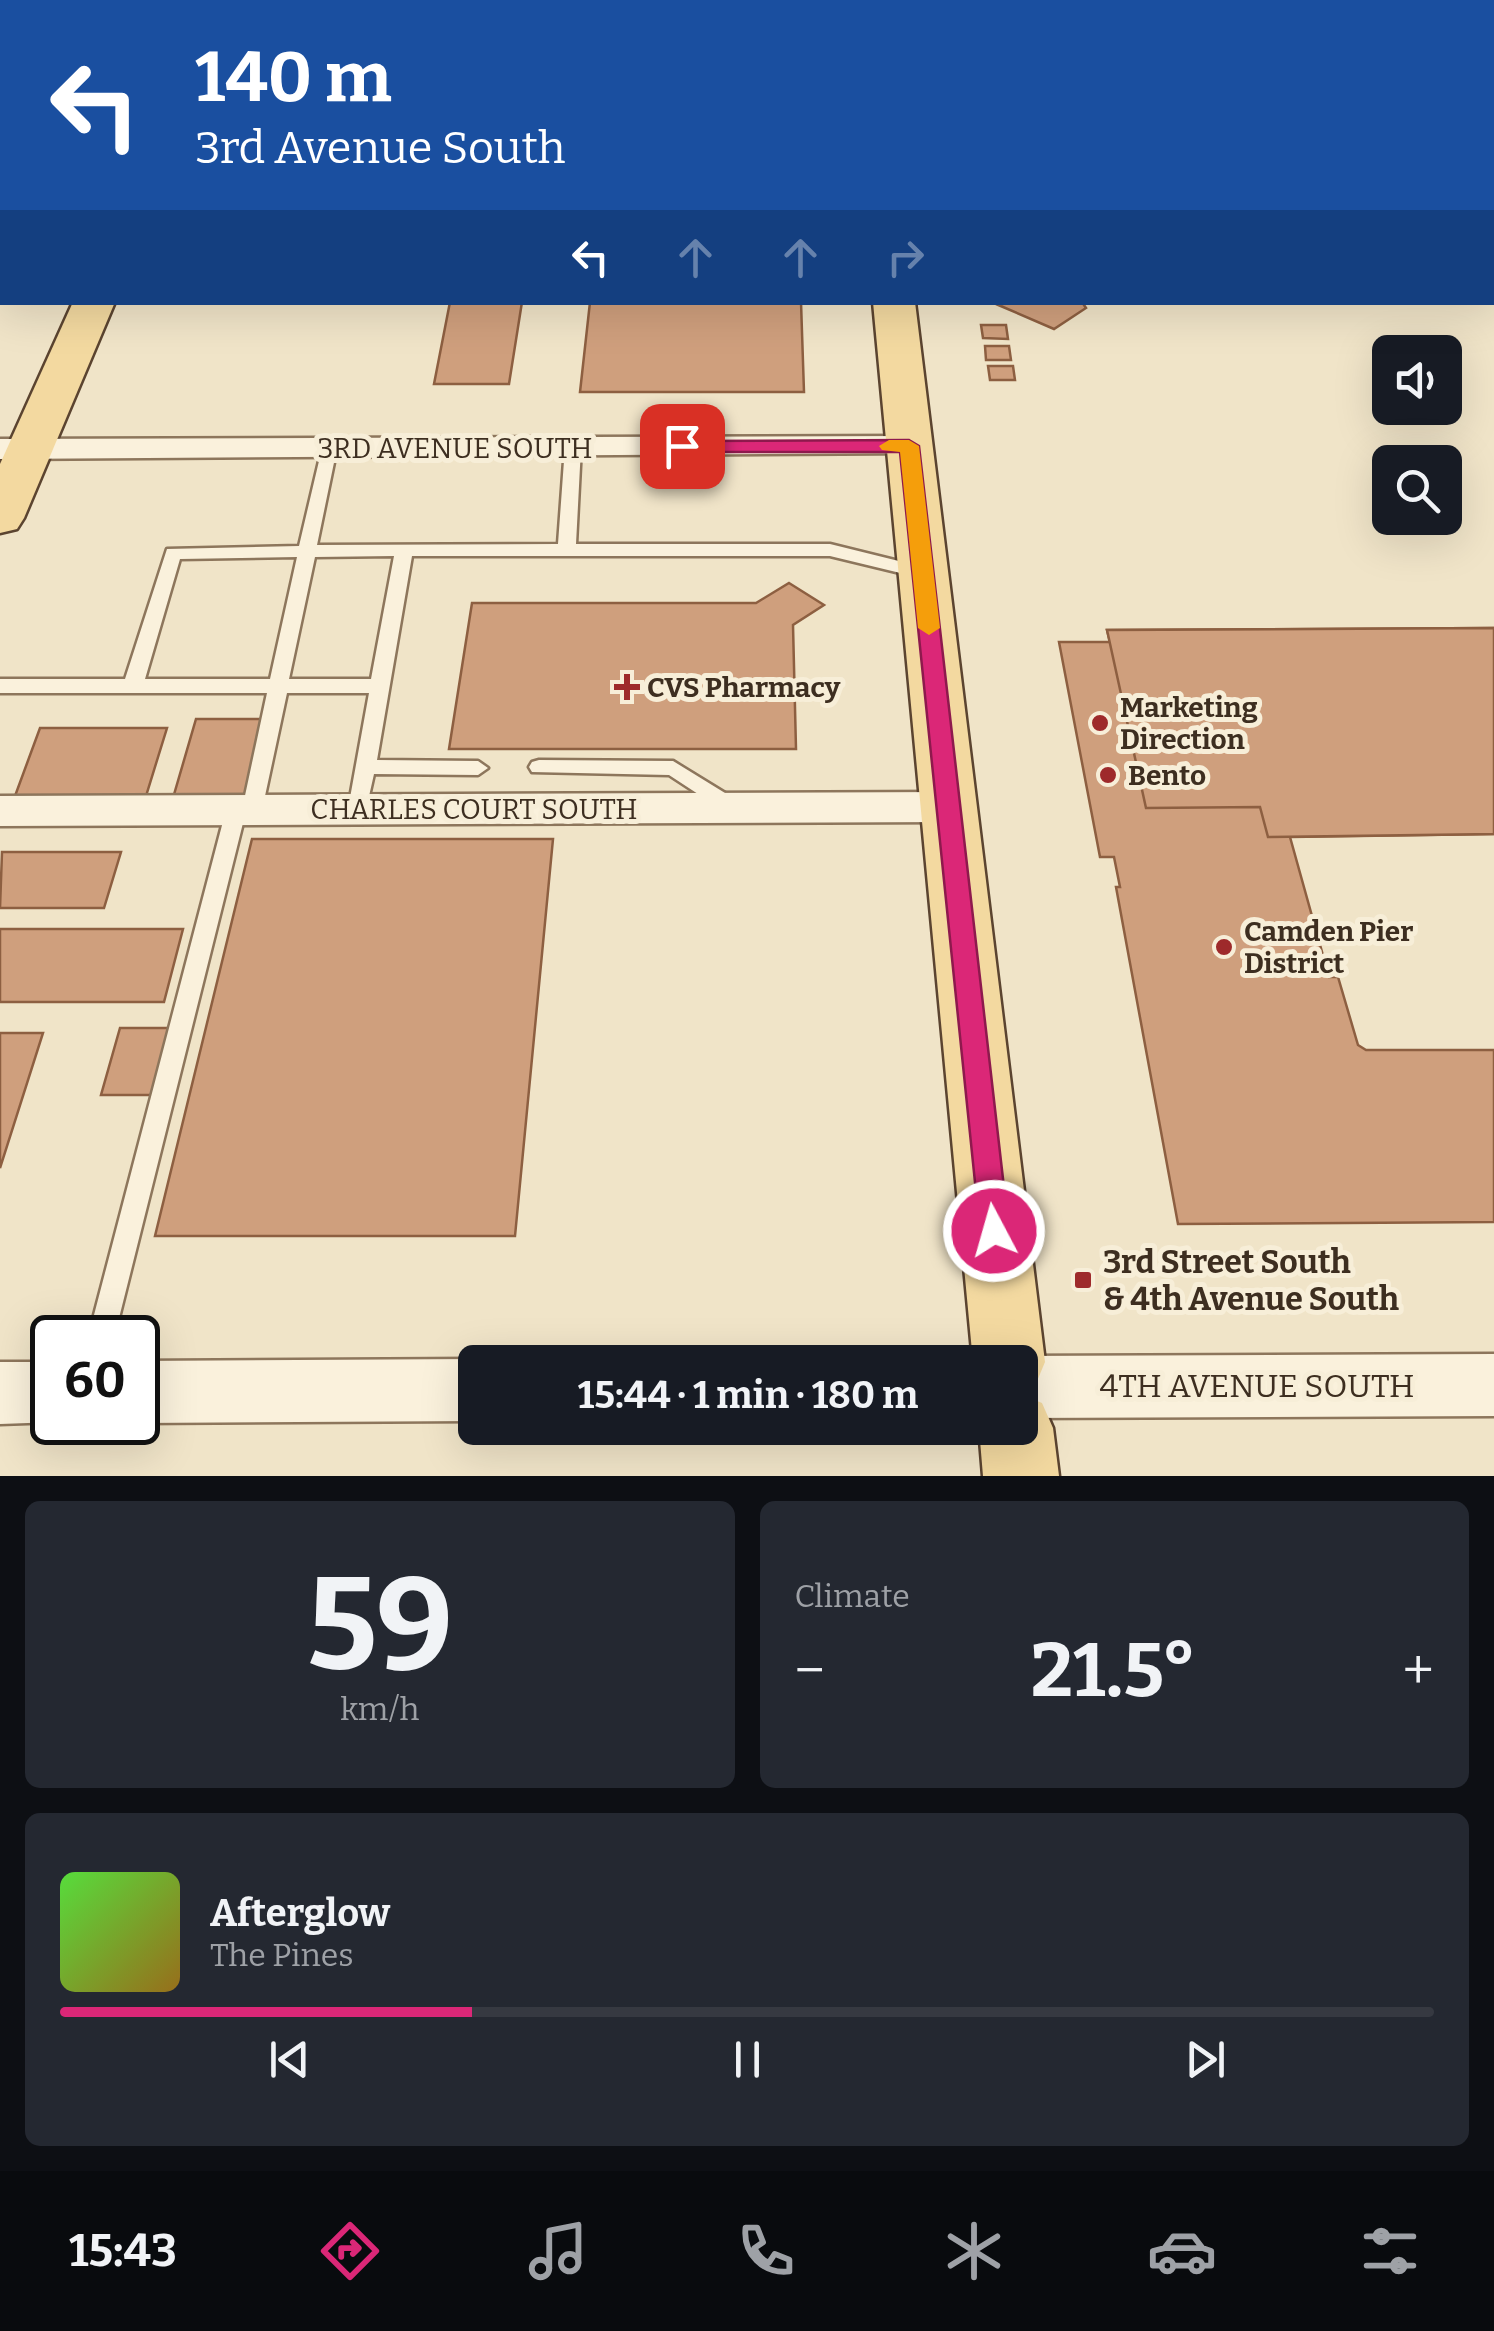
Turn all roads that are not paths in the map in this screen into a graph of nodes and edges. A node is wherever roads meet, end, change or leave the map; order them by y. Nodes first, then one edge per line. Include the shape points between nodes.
1 (92, 305) edge
2 (894, 305) edge
3 (909, 446) junction
4 (573, 447) junction
5 (329, 448) junction
6 (15, 449) edge
7 (0, 518) edge
8 (307, 550) junction
9 (404, 550) junction
10 (567, 550) junction
11 (923, 572) junction
12 (0, 686) edge
13 (134, 686) junction
14 (280, 686) junction
15 (380, 686) junction
16 (366, 767) junction
17 (539, 767) dead end
18 (478, 768) dead end
19 (734, 808) junction
20 (948, 808) junction
21 (358, 809) junction
22 (244, 810) junction
23 (0, 811) edge
24 (107, 1315) edge
25 (1006, 1345) edge
26 (1494, 1385) edge
27 (1038, 1387) edge
28 (458, 1390) edge
29 (30, 1392) edge
30 (160, 1392) edge
31 (0, 1393) edge
32 (1018, 1445) edge
33 (1021, 1476) edge

1 - 6 main road
2 - 3 main road
3 - 4 street, 3RD AVENUE SOUTH
3 - 11 main road
4 - 5 street, 3RD AVENUE SOUTH
4 - 10 lane
5 - 6 street, 3RD AVENUE SOUTH
5 - 8 lane
6 - 7 main road
8 - 9 lane
8 - 13 lane via 173,553
8 - 14 lane
9 - 10 lane
9 - 15 lane
10 - 11 lane via 830,550
11 - 20 main road
12 - 13 lane
13 - 14 lane
14 - 15 lane
14 - 22 lane
15 - 16 lane
16 - 18 lane
16 - 21 lane
17 - 19 lane via 673,768
19 - 20 street, CHARLES COURT SOUTH
19 - 21 street, CHARLES COURT SOUTH
20 - 25 main road
21 - 22 street, CHARLES COURT SOUTH
22 - 23 street, CHARLES COURT SOUTH
22 - 24 lane
26 - 27 street, 4TH AVENUE SOUTH
28 - 30 street
29 - 31 street
32 - 33 main road

